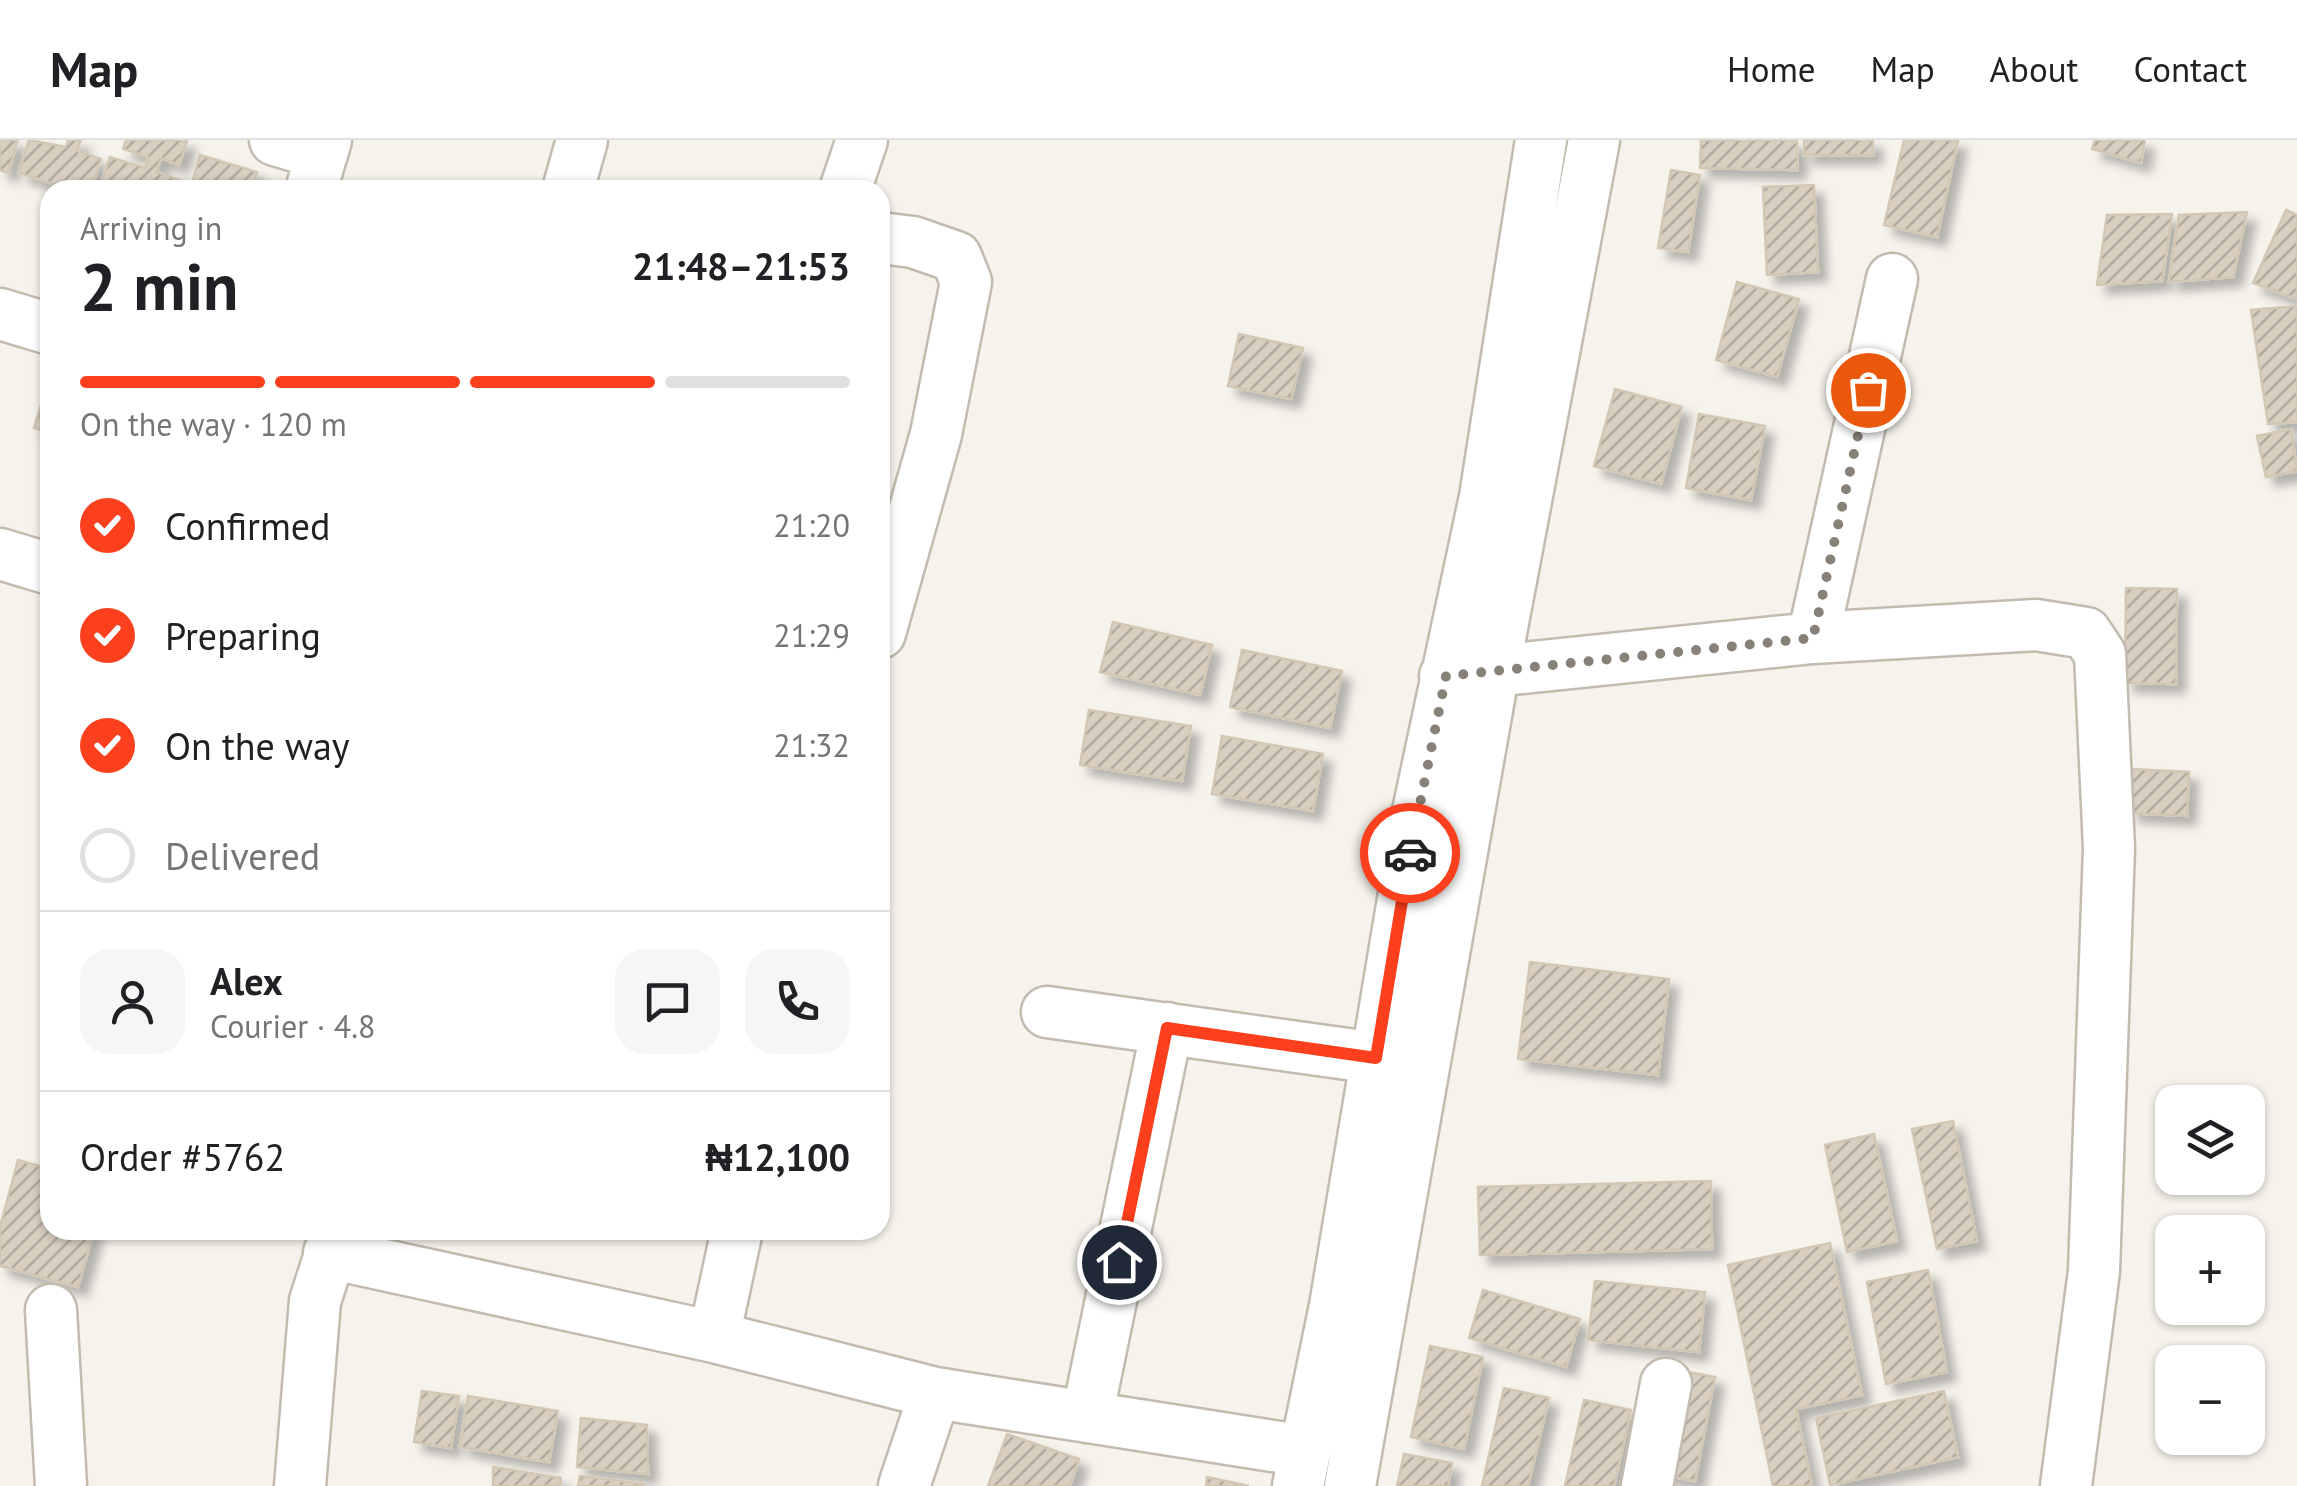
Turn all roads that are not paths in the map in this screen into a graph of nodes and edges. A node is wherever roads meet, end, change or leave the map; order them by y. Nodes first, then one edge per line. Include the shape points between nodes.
1 (582, 140) edge
2 (862, 140) edge
3 (1541, 140) edge
4 (1594, 140) edge
5 (571, 180) edge
6 (848, 180) edge
7 (890, 240) edge
8 (1892, 279) dead end
9 (0, 314) edge
10 (40, 326) edge
11 (0, 554) edge
12 (40, 566) edge
13 (890, 597) edge
14 (1813, 638) junction
15 (1470, 673) junction
16 (1048, 1012) dead end
17 (1167, 1028) junction
18 (1376, 1058) junction
19 (735, 1240) edge
20 (334, 1241) edge
21 (51, 1310) dead end
22 (714, 1337) junction
23 (1666, 1384) dead end
24 (934, 1393) junction
25 (1087, 1417) junction
26 (1302, 1468) edge
27 (62, 1486) edge
28 (300, 1486) edge
29 (904, 1486) edge
30 (1350, 1486) edge
31 (1647, 1486) edge
32 (2066, 1486) edge

1 - 5 street
2 - 6 street
3 - 15 street via 1485,497
4 - 15 street
7 - 13 street via 956,256 966,282 936,434
8 - 14 street
9 - 10 street
11 - 12 street
14 - 15 street
14 - 32 street via 2036,625 2086,633 2100,654 2109,848 2094,1271
15 - 18 street via 1416,816
15 - 30 street
16 - 17 street
17 - 18 street
17 - 25 street
18 - 26 street
19 - 22 street
20 - 22 street
20 - 28 street via 315,1301
21 - 27 street
22 - 24 street
23 - 31 street
24 - 25 street
24 - 29 street
25 - 26 street

